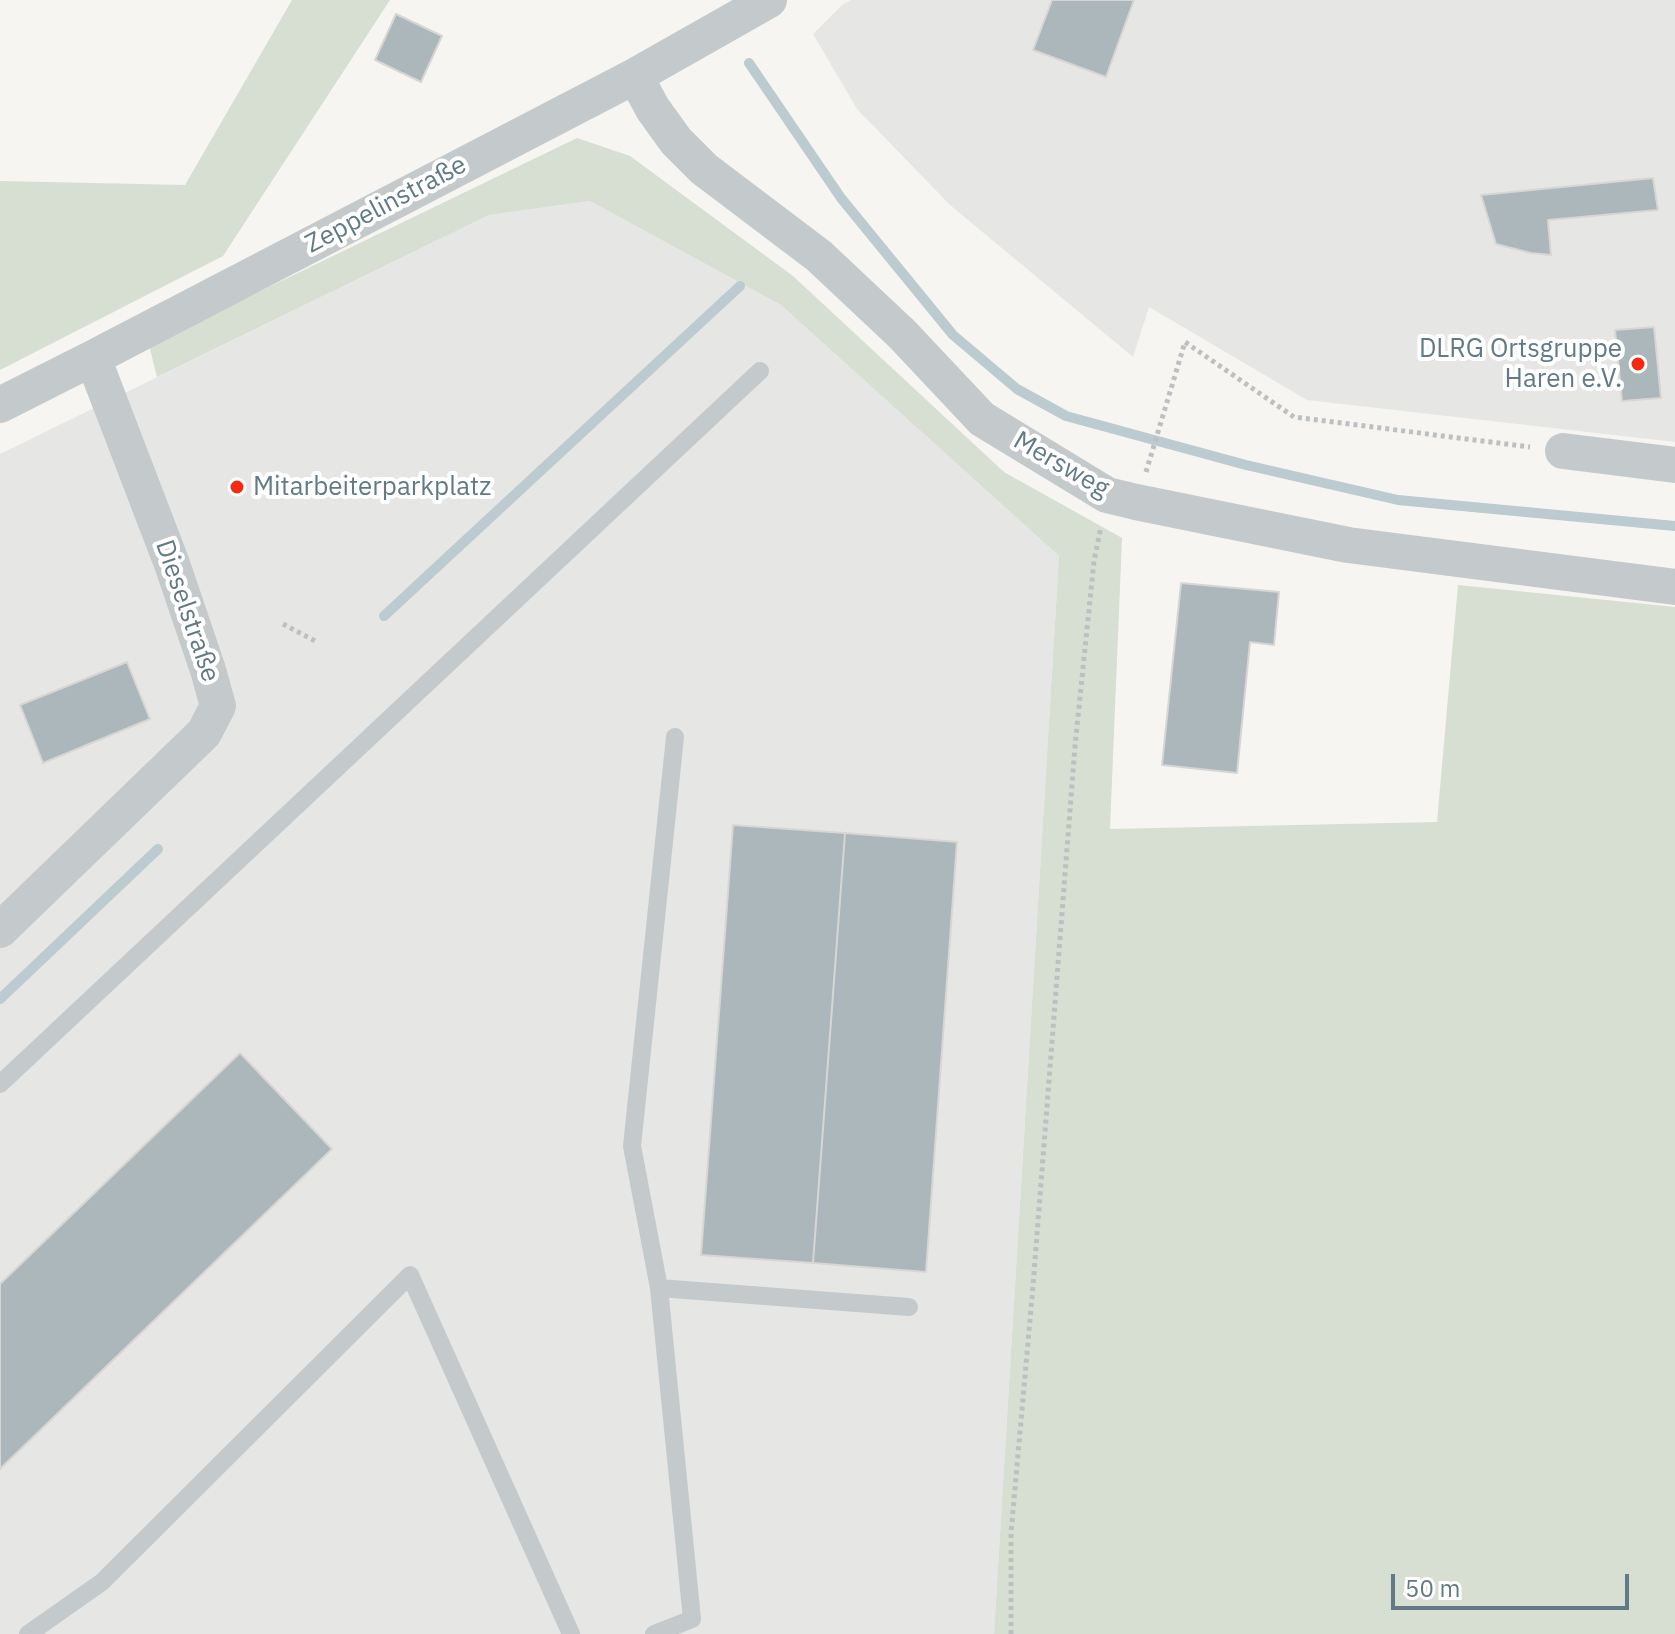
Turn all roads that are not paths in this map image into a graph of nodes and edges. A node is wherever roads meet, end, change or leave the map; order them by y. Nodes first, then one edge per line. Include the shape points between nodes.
1 (769, 0) edge
2 (635, 76) junction
3 (93, 358) junction
4 (760, 371) dead end
5 (0, 405) edge
6 (1563, 451) road end
7 (1675, 465) edge
8 (1675, 587) edge
9 (675, 737) dead end
10 (0, 930) edge
11 (0, 1084) edge
12 (659, 1288) junction
13 (909, 1307) dead end
14 (28, 1634) edge
15 (571, 1634) edge
16 (654, 1634) edge

1 - 2 street, Zeppelinstraße
2 - 3 street, Zeppelinstraße
2 - 8 street, Mersweg via 676,141 704,169 819,256 982,419 1107,495 1348,545
3 - 5 street, Zeppelinstraße
3 - 10 street, Dieselstraße via 172,564 218,706 204,733
4 - 11 lane
6 - 7 street
9 - 12 lane via 632,1146
12 - 13 lane
12 - 16 lane via 692,1619
14 - 15 lane via 102,1582 410,1275

